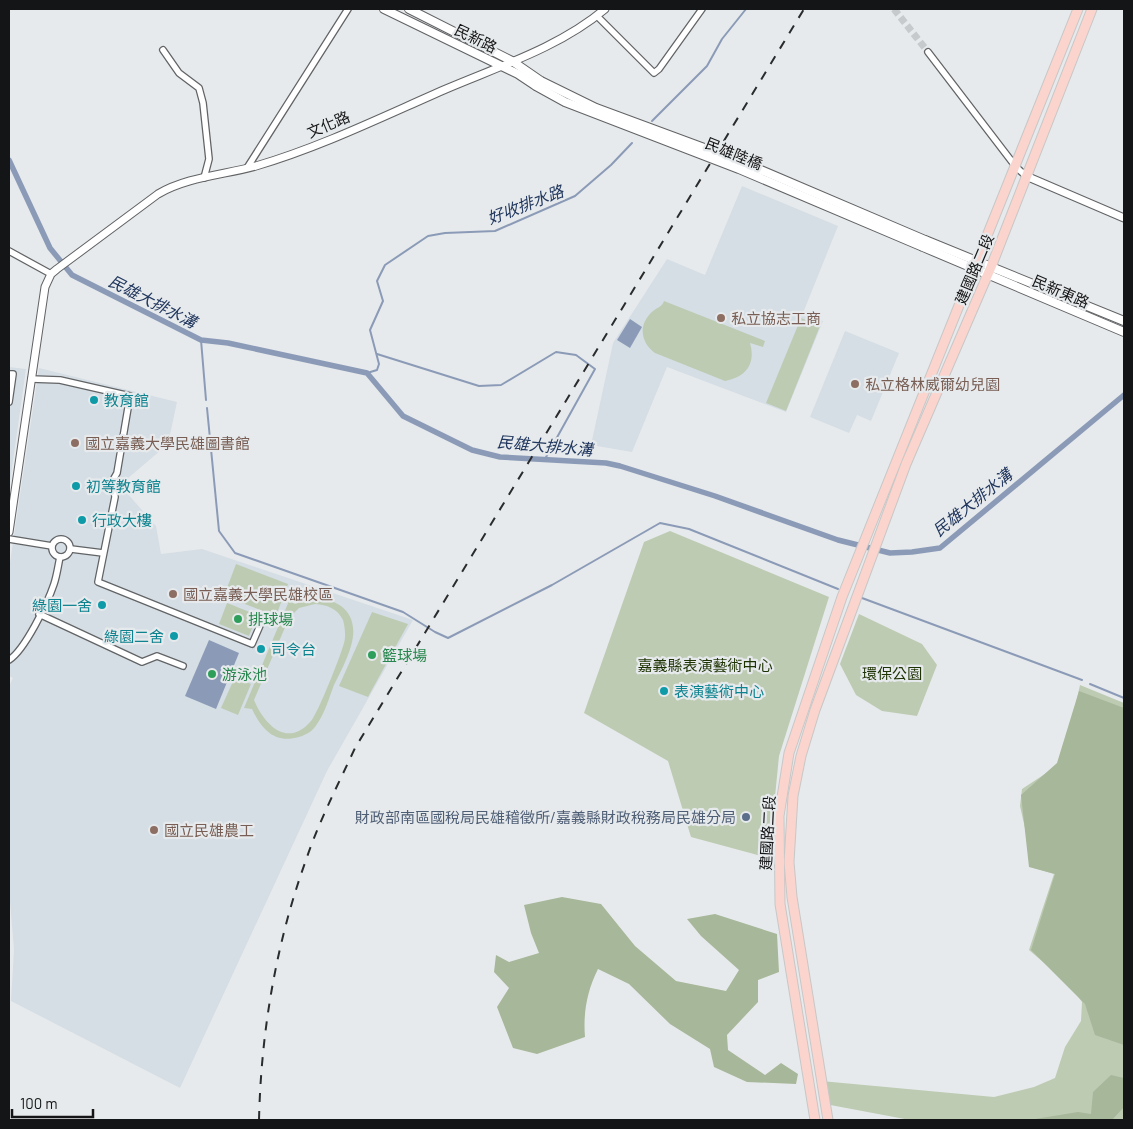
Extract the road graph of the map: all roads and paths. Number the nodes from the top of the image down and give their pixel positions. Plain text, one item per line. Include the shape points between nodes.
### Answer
1 (348, 9) edge
2 (384, 9) edge
3 (409, 9) edge
4 (606, 9) edge
5 (702, 9) edge
6 (1078, 9) edge
7 (1092, 9) edge
8 (597, 16) junction
9 (163, 50) dead end
10 (928, 52) tunnel mouth
11 (512, 61) junction
12 (501, 65) junction
13 (538, 84) junction
14 (1016, 167) junction
15 (247, 168) junction
16 (1026, 176) junction
17 (204, 178) junction
18 (1124, 218) edge
19 (9, 251) edge
20 (976, 264) junction
21 (989, 271) junction
22 (51, 274) junction
23 (1124, 321) edge
24 (1124, 332) edge
25 (9, 374) edge
26 (31, 379) junction
27 (9, 402) edge
28 (9, 532) edge
29 (9, 539) edge
30 (52, 546) junction
31 (71, 549) junction
32 (104, 553) junction
33 (60, 557) junction
34 (39, 614) junction
35 (262, 621) dead end
36 (9, 660) edge
37 (182, 666) dead end
38 (793, 916) junction
39 (782, 918) junction
40 (816, 1120) edge
41 (828, 1120) edge

1 - 15 street
2 - 12 main road, 民新路
3 - 11 main road, 民新路
4 - 8 street, 文化路
5 - 8 street via 660,69 654,72
6 - 14 main road, 建國路二段
7 - 16 main road, 建國路二段
8 - 11 street, 文化路 via 535,52
9 - 17 street via 179,73 199,88 204,103 209,159
10 - 14 street
11 - 12 street, 文化路
11 - 13 main road, 民新路
12 - 13 main road, 民新路
12 - 15 street, 文化路 via 314,146
13 - 20 main road, 民雄陸橋, bridge via 565,102
14 - 16 street
14 - 20 main road, 建國路二段
15 - 17 street, 文化路
16 - 18 street
16 - 21 main road, 建國路二段
17 - 22 street, 文化路 via 172,186 158,194
19 - 22 street
20 - 21 main road, 民雄陸橋
20 - 39 main road, 建國路二段 via 857,557 787,761 779,816
21 - 23 main road, 民新東路
21 - 24 main road, 民新東路
21 - 38 main road, 建國路二段 via 906,464 815,710 793,796 789,862
22 - 26 street via 45,287
25 - 27 street via 13,374
26 - 28 street
26 - 32 street via 60,380 130,396 117,473 113,480 115,497
29 - 30 street
30 - 31 street via 62,538 70,543
30 - 33 street via 54,554
31 - 32 street
31 - 33 street via 66,556
32 - 35 street via 98,582 252,644
33 - 34 street via 54,584
34 - 36 street via 17,655
34 - 37 street via 142,662 157,656
38 - 39 main road
38 - 41 main road, 建國路二段
39 - 40 main road, 建國路二段

